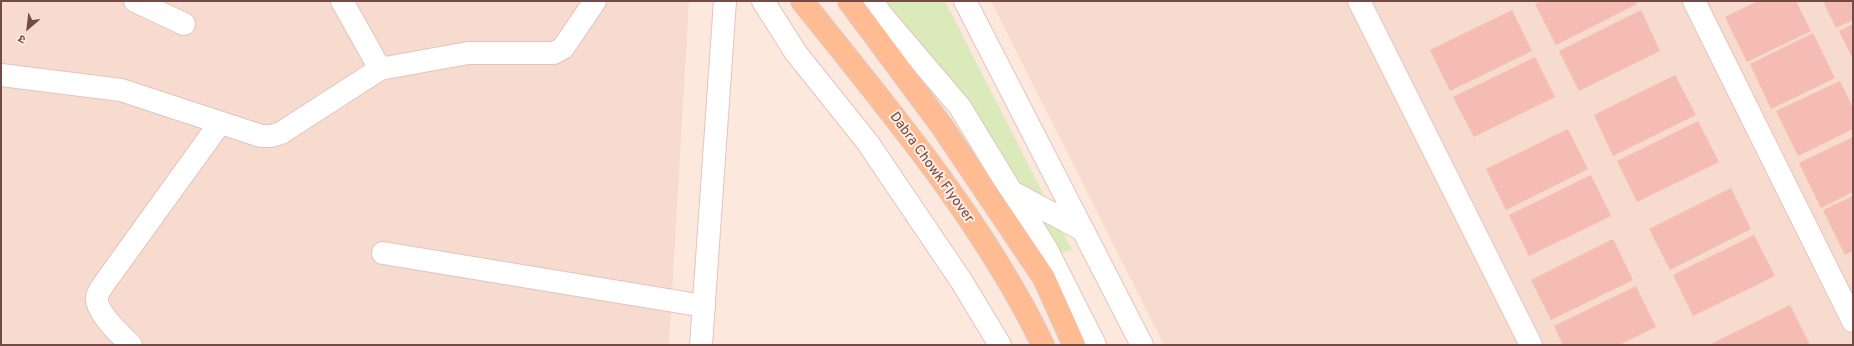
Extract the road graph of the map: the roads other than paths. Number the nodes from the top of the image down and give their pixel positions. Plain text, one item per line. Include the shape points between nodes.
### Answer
1 (135, 1) edge
2 (342, 1) edge
3 (595, 1) edge
4 (725, 1) edge
5 (763, 1) edge
6 (849, 1) edge
7 (872, 1) edge
8 (965, 1) edge
9 (1359, 1) edge
10 (1694, 1) edge
11 (808, 9) edge
12 (184, 24) dead end
13 (380, 69) junction
14 (1, 76) edge
15 (220, 123) junction
16 (1011, 191) junction
17 (1083, 230) junction
18 (383, 254) dead end
19 (704, 306) junction
20 (1853, 321) edge
21 (132, 345) edge
22 (701, 345) edge
23 (1000, 345) edge
24 (1043, 345) edge
25 (1074, 345) edge
26 (1095, 345) edge
27 (1142, 345) edge
28 (1531, 345) edge

1 - 12 street
2 - 13 street
3 - 13 street via 563,48 554,53 468,53
4 - 19 street
5 - 23 street via 796,53 868,143 962,282
6 - 25 main road via 941,125 1044,278
7 - 16 street via 960,107
8 - 17 street
9 - 28 street
10 - 20 street
11 - 24 main road, Dabra Chowk Flyover via 914,142 988,246
13 - 15 street via 276,134 261,136
14 - 15 street via 121,90
15 - 21 street via 106,281 97,298 98,306 110,323
16 - 17 street
16 - 26 street via 1047,250
17 - 27 street
18 - 19 street
19 - 22 street

